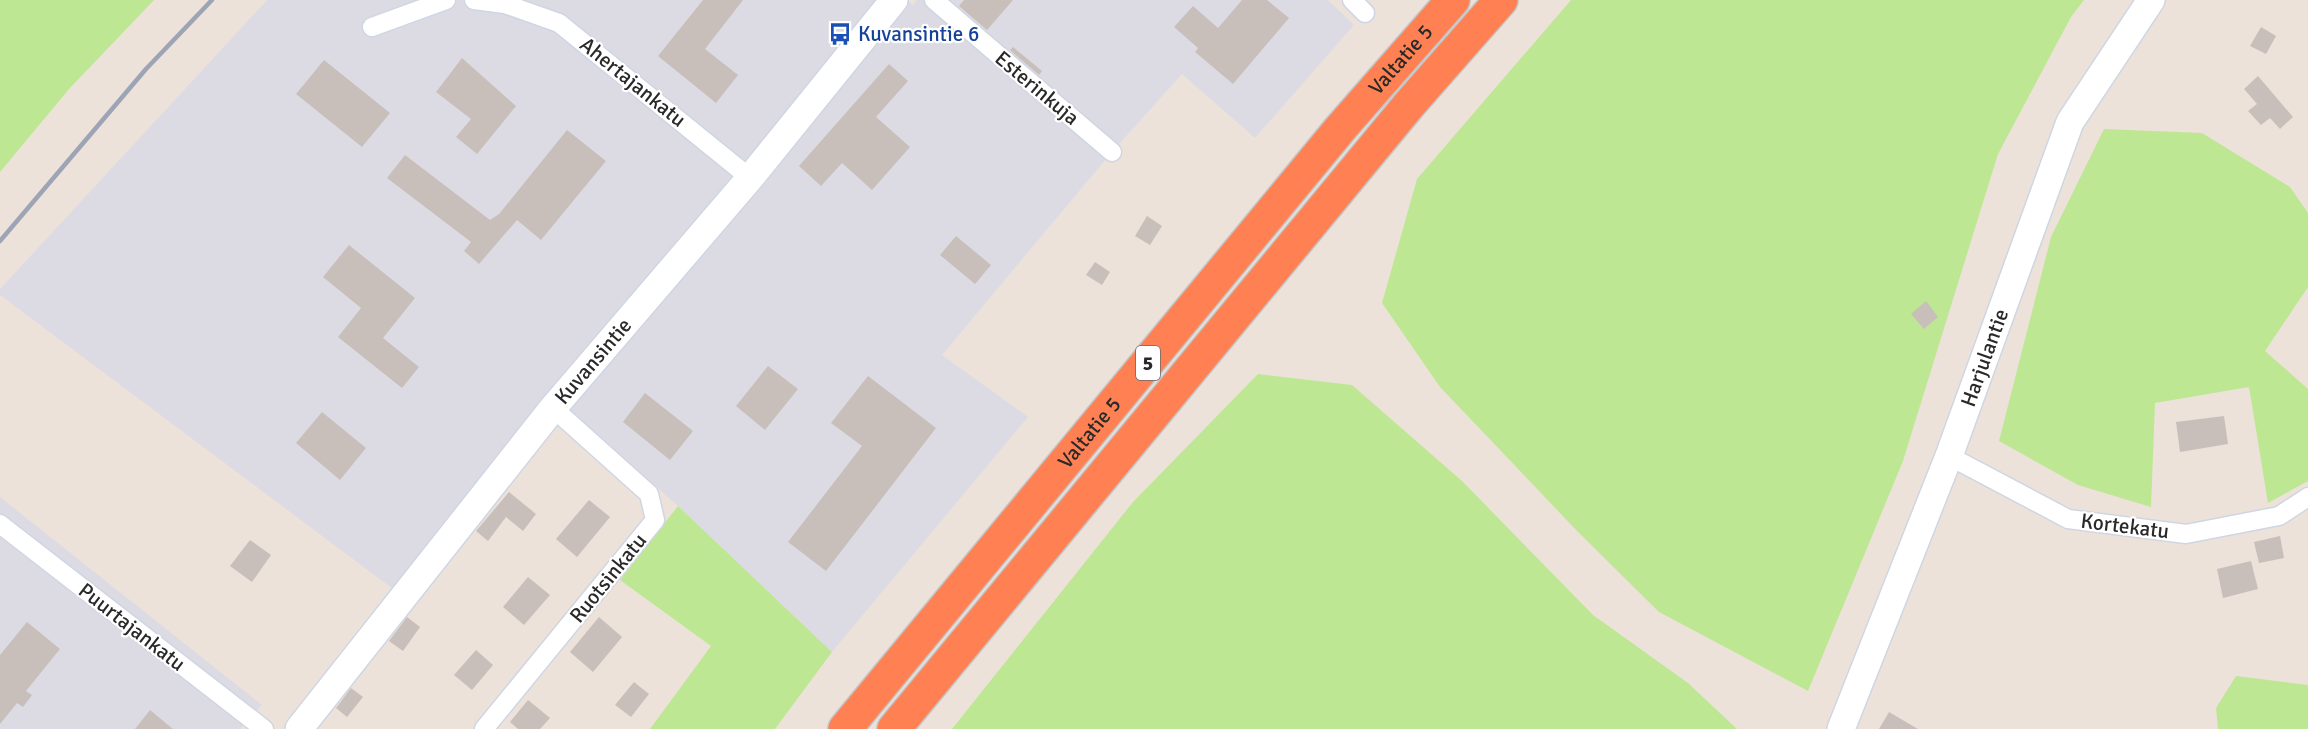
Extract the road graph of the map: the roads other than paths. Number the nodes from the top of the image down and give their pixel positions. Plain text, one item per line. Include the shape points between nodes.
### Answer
1 (446, 0) edge
2 (474, 0) edge
3 (894, 0) edge
4 (934, 0) edge
5 (1352, 0) edge
6 (1452, 0) edge
7 (1501, 0) edge
8 (2151, 0) edge
9 (1365, 13) dead end
10 (372, 27) dead end
11 (1112, 152) dead end
12 (750, 178) junction
13 (553, 408) junction
14 (1949, 456) junction
15 (2308, 497) edge
16 (0, 524) edge
17 (264, 729) edge
18 (299, 729) edge
19 (484, 729) edge
20 (845, 729) edge
21 (894, 729) edge
22 (1841, 729) edge

1 - 10 street
2 - 12 street, Ahertajankatu via 504,4 559,23
3 - 12 street, Kuvansintie
4 - 11 street, Esterinkuja
5 - 9 street
6 - 20 highway, Valtatie 5 / 5 via 1340,129
7 - 21 highway, Valtatie 5 / 5 via 1408,106
8 - 14 street, Harjulantie via 2070,122
12 - 13 street, Kuvansintie
13 - 18 street, Kuvansintie
13 - 19 street, Ruotsinkatu via 649,494 655,520
14 - 15 street, Kortekatu via 2068,519 2186,534 2279,516
14 - 22 street, Harjulantie
16 - 17 street, Puurtajankatu

